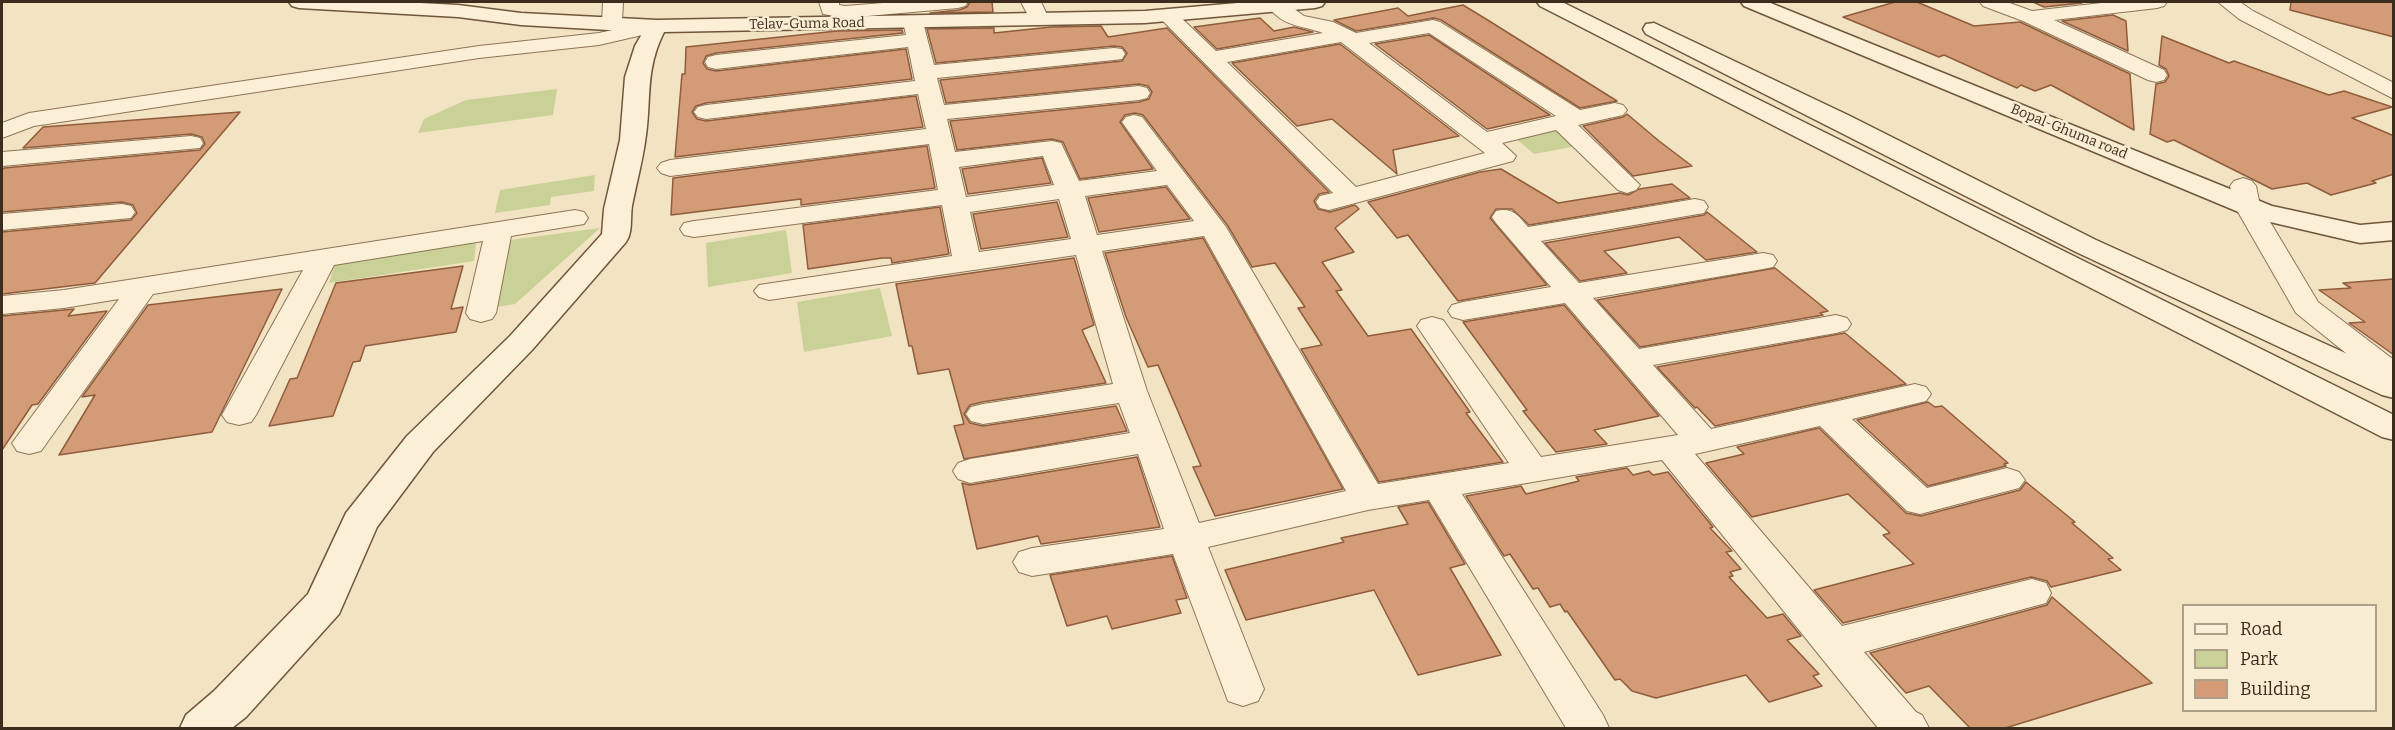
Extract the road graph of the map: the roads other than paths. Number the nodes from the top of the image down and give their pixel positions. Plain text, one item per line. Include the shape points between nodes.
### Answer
1 (299, 2) edge
2 (830, 2) edge
3 (958, 2) edge
4 (1309, 2) edge
5 (1547, 2) edge
6 (1595, 2) edge
7 (1752, 2) edge
8 (1790, 2) edge
9 (1990, 2) edge
10 (2157, 2) edge
11 (2228, 2) edge
12 (368, 3) edge
13 (1277, 5) junction
14 (1035, 10) edge
15 (1411, 11) dead end
16 (612, 12) edge
17 (1167, 15) junction
18 (2030, 17) junction
19 (657, 26) junction
20 (1433, 26) junction
21 (916, 31) junction
22 (1341, 34) junction
23 (1114, 54) dead end
24 (1211, 58) junction
25 (716, 62) dead end
26 (2156, 75) dead end
27 (926, 79) junction
28 (2394, 92) edge
29 (1139, 93) dead end
30 (1616, 110) dead end
31 (706, 112) dead end
32 (29, 120) junction
33 (1568, 120) junction
34 (1134, 122) dead end
35 (2, 131) edge
36 (939, 136) junction
37 (1483, 140) junction
38 (2, 142) edge
39 (190, 143) dead end
40 (2, 159) edge
41 (670, 168) dead end
42 (1174, 176) junction
43 (1627, 185) dead end
44 (1070, 191) junction
45 (2245, 195) junction
46 (954, 201) junction
47 (1695, 207) dead end
48 (122, 213) dead end
49 (2394, 214) edge
50 (575, 218) dead end
51 (2, 222) edge
52 (1212, 227) junction
53 (694, 229) dead end
54 (500, 230) junction
55 (2394, 231) edge
56 (1086, 246) junction
57 (323, 259) junction
58 (1763, 261) dead end
59 (968, 263) junction
60 (143, 287) junction
61 (769, 291) dead end
62 (1572, 294) junction
63 (2, 305) edge
64 (1463, 311) dead end
65 (481, 312) dead end
66 (1836, 324) dead end
67 (1432, 326) dead end
68 (1631, 360) junction
69 (2394, 376) edge
70 (2394, 388) edge
71 (1131, 391) junction
72 (1915, 394) dead end
73 (983, 414) dead end
74 (1827, 414) junction
75 (239, 415) dead end
76 (2394, 429) edge
77 (1150, 441) junction
78 (29, 443) dead end
79 (1686, 444) junction
80 (970, 471) dead end
81 (1533, 471) junction
82 (2007, 480) dead end
83 (1439, 486) junction
84 (1368, 498) junction
85 (1185, 539) junction
86 (1032, 562) dead end
87 (2032, 593) dead end
88 (1833, 644) junction
89 (1243, 689) dead end
90 (202, 729) edge
91 (1588, 729) edge
92 (1907, 729) edge

1 - 12 street, Telav-Guma Road
2 - 3 street via 830,10 845,12
4 - 13 street, Telav-Guma Road
4 - 22 street
5 - 76 street
6 - 70 street via 2086,246
7 - 45 street, Bopal-Ghuma road
8 - 45 street
9 - 18 street
10 - 18 street
11 - 28 street
12 - 16 street, Telav-Guma Road via 521,19
13 - 17 street, Telav-Guma Road
13 - 22 street via 1298,21
14 - 17 street, Telav-Guma Road
14 - 21 street, Telav-Guma Road
15 - 20 street
16 - 19 street, Telav-Guma Road
17 - 24 street
18 - 26 street
19 - 21 street, Telav-Guma Road
19 - 32 street via 598,39 479,52
19 - 90 street via 637,77 633,140 616,236 522,343 420,444 360,522 324,603 231,704
20 - 22 street
20 - 33 street
21 - 25 street
21 - 27 street
22 - 24 street
22 - 37 street
23 - 27 street
24 - 37 street via 1340,199 1504,156
27 - 31 street
27 - 36 street
29 - 36 street
30 - 33 street
32 - 35 street
32 - 38 street
33 - 37 street
33 - 43 street
34 - 42 street
36 - 41 street
36 - 44 street via 1052,148
36 - 46 street
39 - 40 street
42 - 44 street
42 - 52 street
44 - 46 street
44 - 56 street
45 - 49 street via 2345,215
45 - 55 street, Bopal-Ghuma road via 2263,212 2360,234
45 - 69 street via 2306,307
46 - 53 street
46 - 59 street
47 - 62 street via 1513,226
48 - 51 street
50 - 54 street
52 - 56 street
52 - 84 street
54 - 57 street
54 - 65 street
56 - 59 street
56 - 71 street
57 - 60 street
57 - 75 street
58 - 62 street
59 - 61 street
60 - 63 street
60 - 78 street
62 - 64 street
62 - 68 street
66 - 68 street
67 - 81 street
68 - 79 street
71 - 73 street
71 - 77 street
72 - 74 street
74 - 79 street
74 - 82 street via 1920,501
77 - 80 street
77 - 85 street
79 - 81 street
79 - 88 street
81 - 83 street
83 - 84 street
83 - 91 street
84 - 85 street
85 - 86 street
85 - 89 street
87 - 88 street
88 - 92 street

